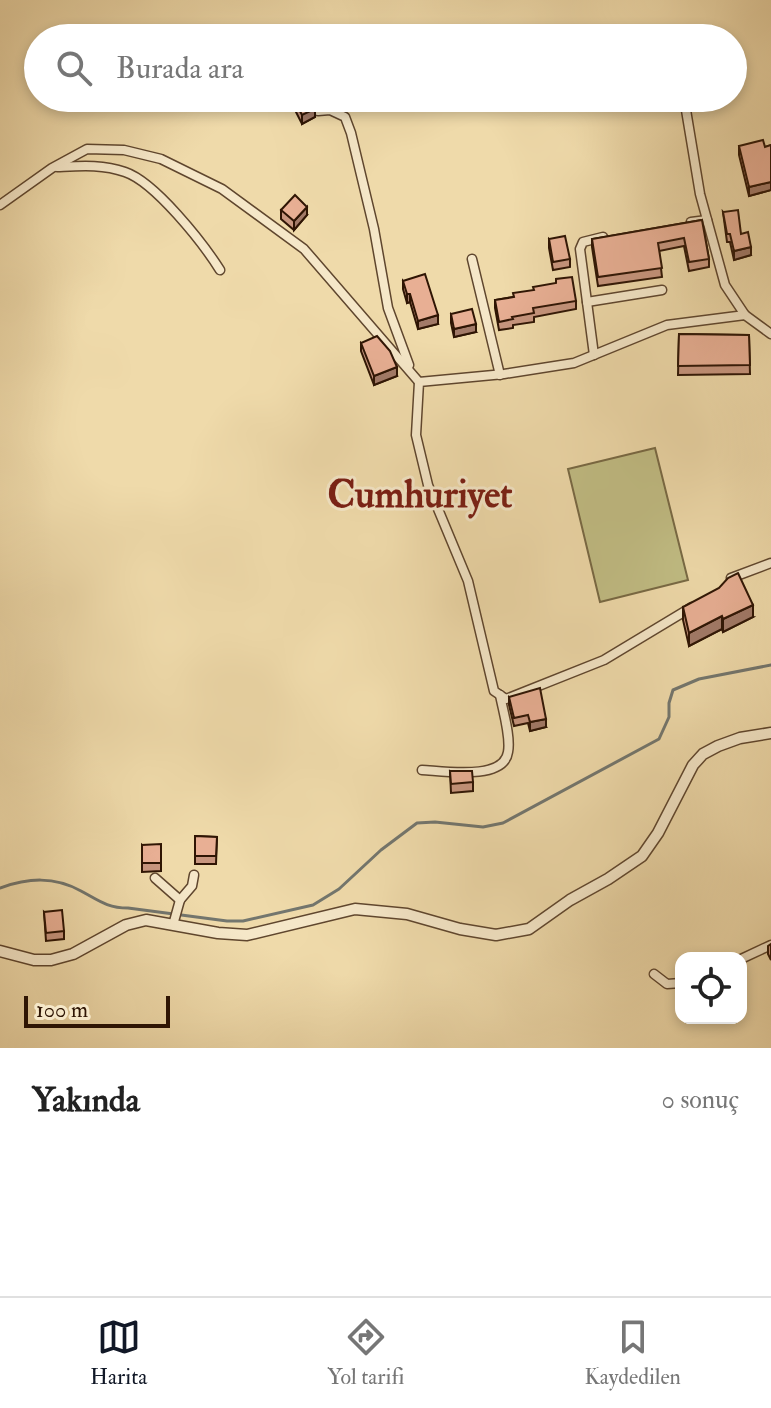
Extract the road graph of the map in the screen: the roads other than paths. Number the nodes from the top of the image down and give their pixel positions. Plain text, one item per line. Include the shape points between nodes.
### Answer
1 (334, 112) edge
2 (686, 112) edge
3 (52, 168) junction
4 (0, 205) edge
5 (707, 220) junction
6 (678, 225) edge
7 (620, 234) edge
8 (472, 259) dead end
9 (220, 270) dead end
10 (662, 290) dead end
11 (587, 302) junction
12 (745, 315) junction
13 (771, 334) edge
14 (594, 355) junction
15 (412, 374) junction
16 (500, 375) junction
17 (419, 382) junction
18 (771, 563) edge
19 (722, 586) edge
20 (704, 600) edge
21 (500, 695) junction
22 (771, 733) edge
23 (422, 770) dead end
24 (194, 875) dead end
25 (155, 878) dead end
26 (180, 900) junction
27 (173, 925) junction
28 (771, 945) edge
29 (0, 951) edge
30 (747, 956) edge
31 (654, 974) dead end
32 (675, 983) edge

1 - 15 street via 345,117 351,133 388,308
2 - 5 street
3 - 4 street
3 - 9 street via 98,165 128,172 162,198
3 - 15 street via 87,149 124,150 161,159 222,189 304,249
5 - 6 street
5 - 12 street via 725,285
7 - 11 street via 583,242
8 - 16 street
10 - 11 street
11 - 14 street
12 - 13 street
12 - 14 street via 667,325
14 - 16 street
15 - 17 street
16 - 17 street
17 - 21 street via 416,435 428,485 468,581 494,691
18 - 19 street
20 - 21 street via 604,660 506,699
21 - 23 street via 509,746 505,762 479,772
22 - 27 street via 740,738 703,754 642,856 529,929 496,935 407,914 355,909 247,935
24 - 26 street
25 - 26 street
26 - 27 street
27 - 29 street via 146,920 126,925 51,960
28 - 30 street
31 - 32 street

